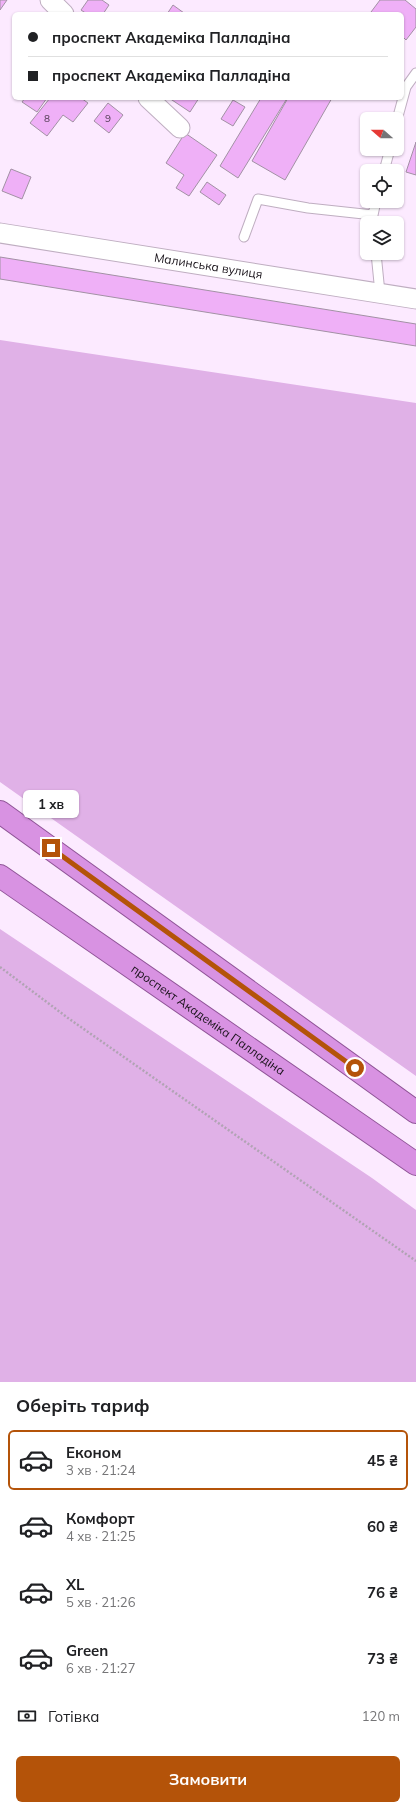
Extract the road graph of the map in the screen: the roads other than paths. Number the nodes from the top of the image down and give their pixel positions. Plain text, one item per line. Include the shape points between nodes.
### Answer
1 (50, 0) edge
2 (62, 12) edge
3 (416, 73) edge
4 (404, 94) edge
5 (150, 100) edge
6 (402, 100) edge
7 (399, 112) edge
8 (180, 128) dead end
9 (360, 217) edge
10 (0, 233) edge
11 (244, 237) dead end
12 (377, 260) edge
13 (380, 293) junction
14 (416, 299) edge
15 (0, 812) edge
16 (0, 876) edge
17 (416, 1112) edge
18 (416, 1164) edge

1 - 2 street
3 - 4 lane
5 - 8 street
6 - 7 lane
9 - 11 lane via 258,199
10 - 13 street, Малинська вулиця
12 - 13 lane
13 - 14 street, Малинська вулиця
15 - 17 highway
16 - 18 highway, проспект Академіка Палладіна

